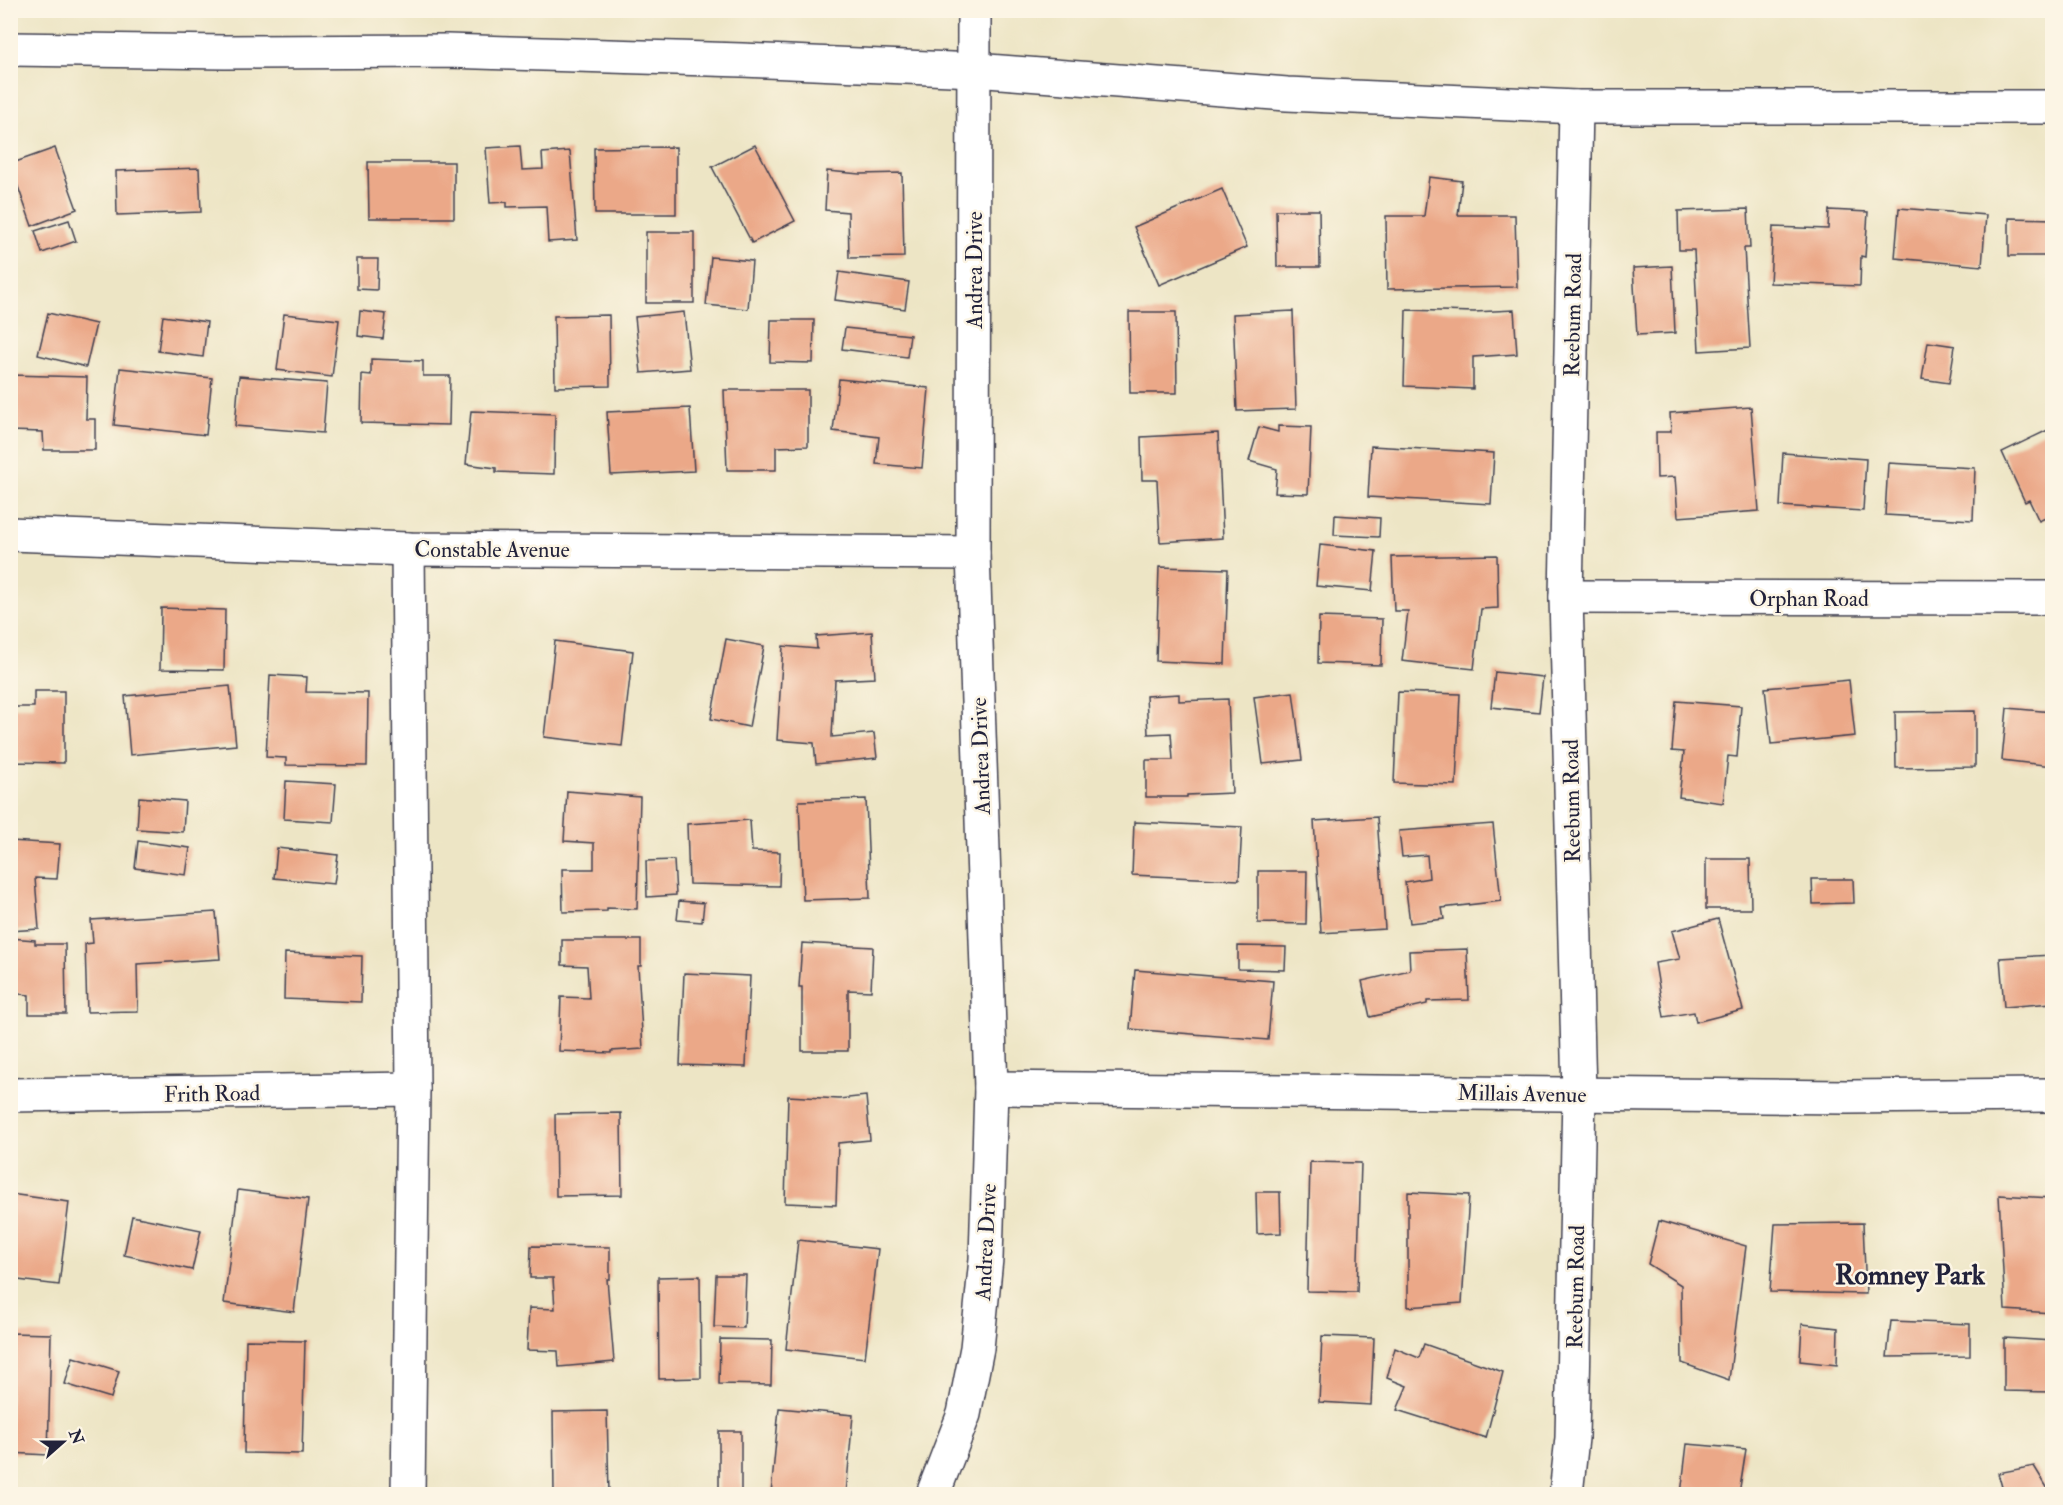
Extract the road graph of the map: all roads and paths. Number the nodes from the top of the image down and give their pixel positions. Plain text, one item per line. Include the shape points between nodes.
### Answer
1 (974, 10) edge
2 (10, 49) edge
3 (975, 70) junction
4 (1576, 106) junction
5 (2052, 107) edge
6 (10, 534) edge
7 (408, 549) junction
8 (973, 553) junction
9 (1566, 597) junction
10 (2052, 598) edge
11 (991, 1088) junction
12 (413, 1089) junction
13 (1579, 1093) junction
14 (10, 1095) edge
15 (2052, 1095) edge
16 (408, 1494) edge
17 (933, 1494) edge
18 (1566, 1494) edge

1 - 3 street, Andrea Drive
2 - 3 street via 447,51
3 - 4 street via 1287,94
3 - 8 street, Andrea Drive
4 - 5 street
4 - 9 street, Reebum Road
6 - 7 street, Constable Avenue
7 - 8 street, Constable Avenue
7 - 12 street
8 - 11 street, Andrea Drive
9 - 10 street, Orphan Road
9 - 13 street, Reebum Road
11 - 13 street, Millais Avenue
11 - 17 street, Andrea Drive via 987,1258 976,1348 964,1414
12 - 14 street, Frith Road
12 - 16 street
13 - 15 street, Millais Avenue
13 - 18 street, Reebum Road via 1572,1438

